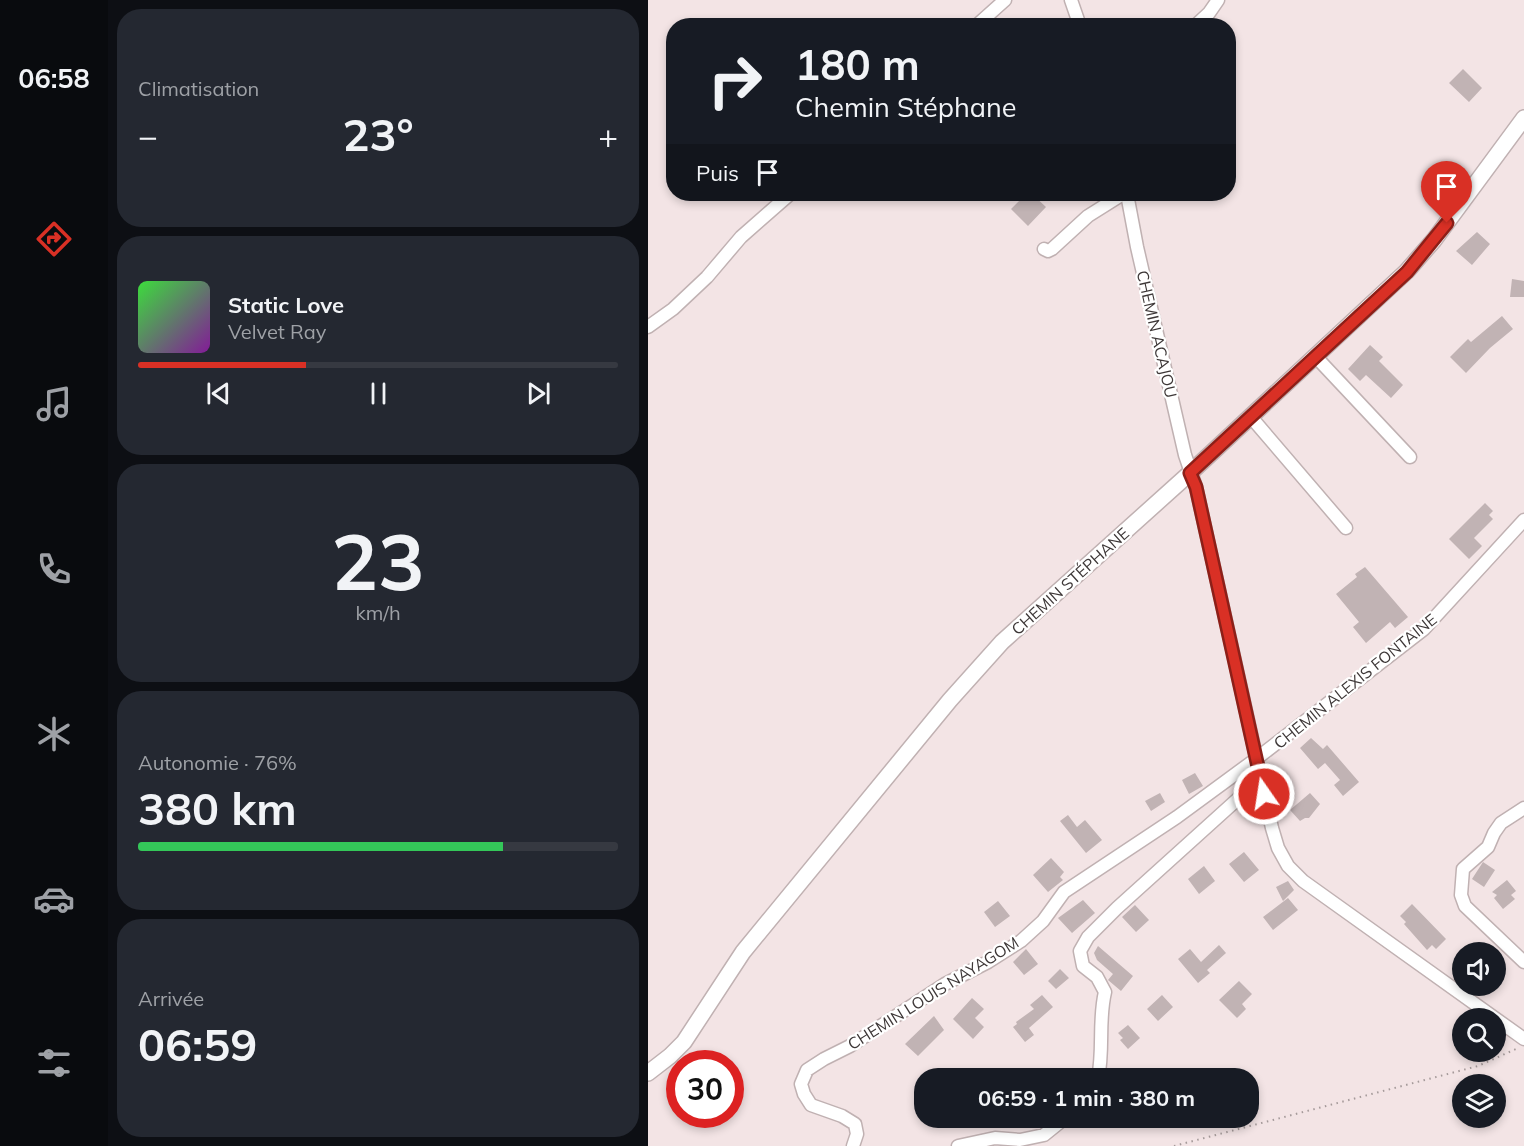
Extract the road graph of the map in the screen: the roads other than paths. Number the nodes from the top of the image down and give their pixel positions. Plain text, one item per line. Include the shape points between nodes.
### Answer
1 (1005, 0) edge
2 (1071, 0) edge
3 (1218, 0) edge
4 (985, 18) edge
5 (1077, 18) edge
6 (1204, 18) edge
7 (1524, 118) edge
8 (782, 201) edge
9 (1113, 201) edge
10 (1127, 201) edge
11 (1044, 249) dead end
12 (648, 327) edge
13 (1316, 357) junction
14 (1251, 417) junction
15 (1410, 457) dead end
16 (1190, 473) junction
17 (1524, 520) edge
18 (1346, 528) dead end
19 (1256, 759) junction
20 (1260, 778) junction
21 (1524, 808) edge
22 (1524, 962) edge
23 (1524, 1039) edge
24 (1100, 1068) edge
25 (648, 1073) edge
26 (1053, 1128) edge
27 (853, 1146) edge
28 (958, 1146) edge

1 - 4 street
2 - 5 street
3 - 6 street
7 - 13 main road, CHEMIN STÉPHANE via 1407,272
8 - 12 street via 741,237 673,309
9 - 11 street via 1088,216 1052,249
10 - 16 street, CHEMIN ACAJOU
13 - 14 main road, CHEMIN STÉPHANE
13 - 15 street
14 - 16 main road, CHEMIN STÉPHANE
14 - 18 street
16 - 19 street, CHEMIN ACAJOU
16 - 25 main road, CHEMIN STÉPHANE via 995,650 743,952 684,1041
17 - 19 street, CHEMIN ALEXIS FONTAINE via 1424,629
19 - 20 street, CHEMIN ACAJOU
19 - 27 street, CHEMIN LOUIS NAYAGOM via 1064,892 1043,921 1021,941 807,1070 801,1084 804,1094 811,1105 855,1124
20 - 23 street, CHEMIN ACAJOU via 1278,848 1303,881
20 - 24 street via 1116,908 1080,951 1083,966 1097,977 1105,992
21 - 22 street via 1502,823 1488,847 1463,869 1461,881 1465,906
26 - 28 street via 1044,1135 1020,1140 995,1138

